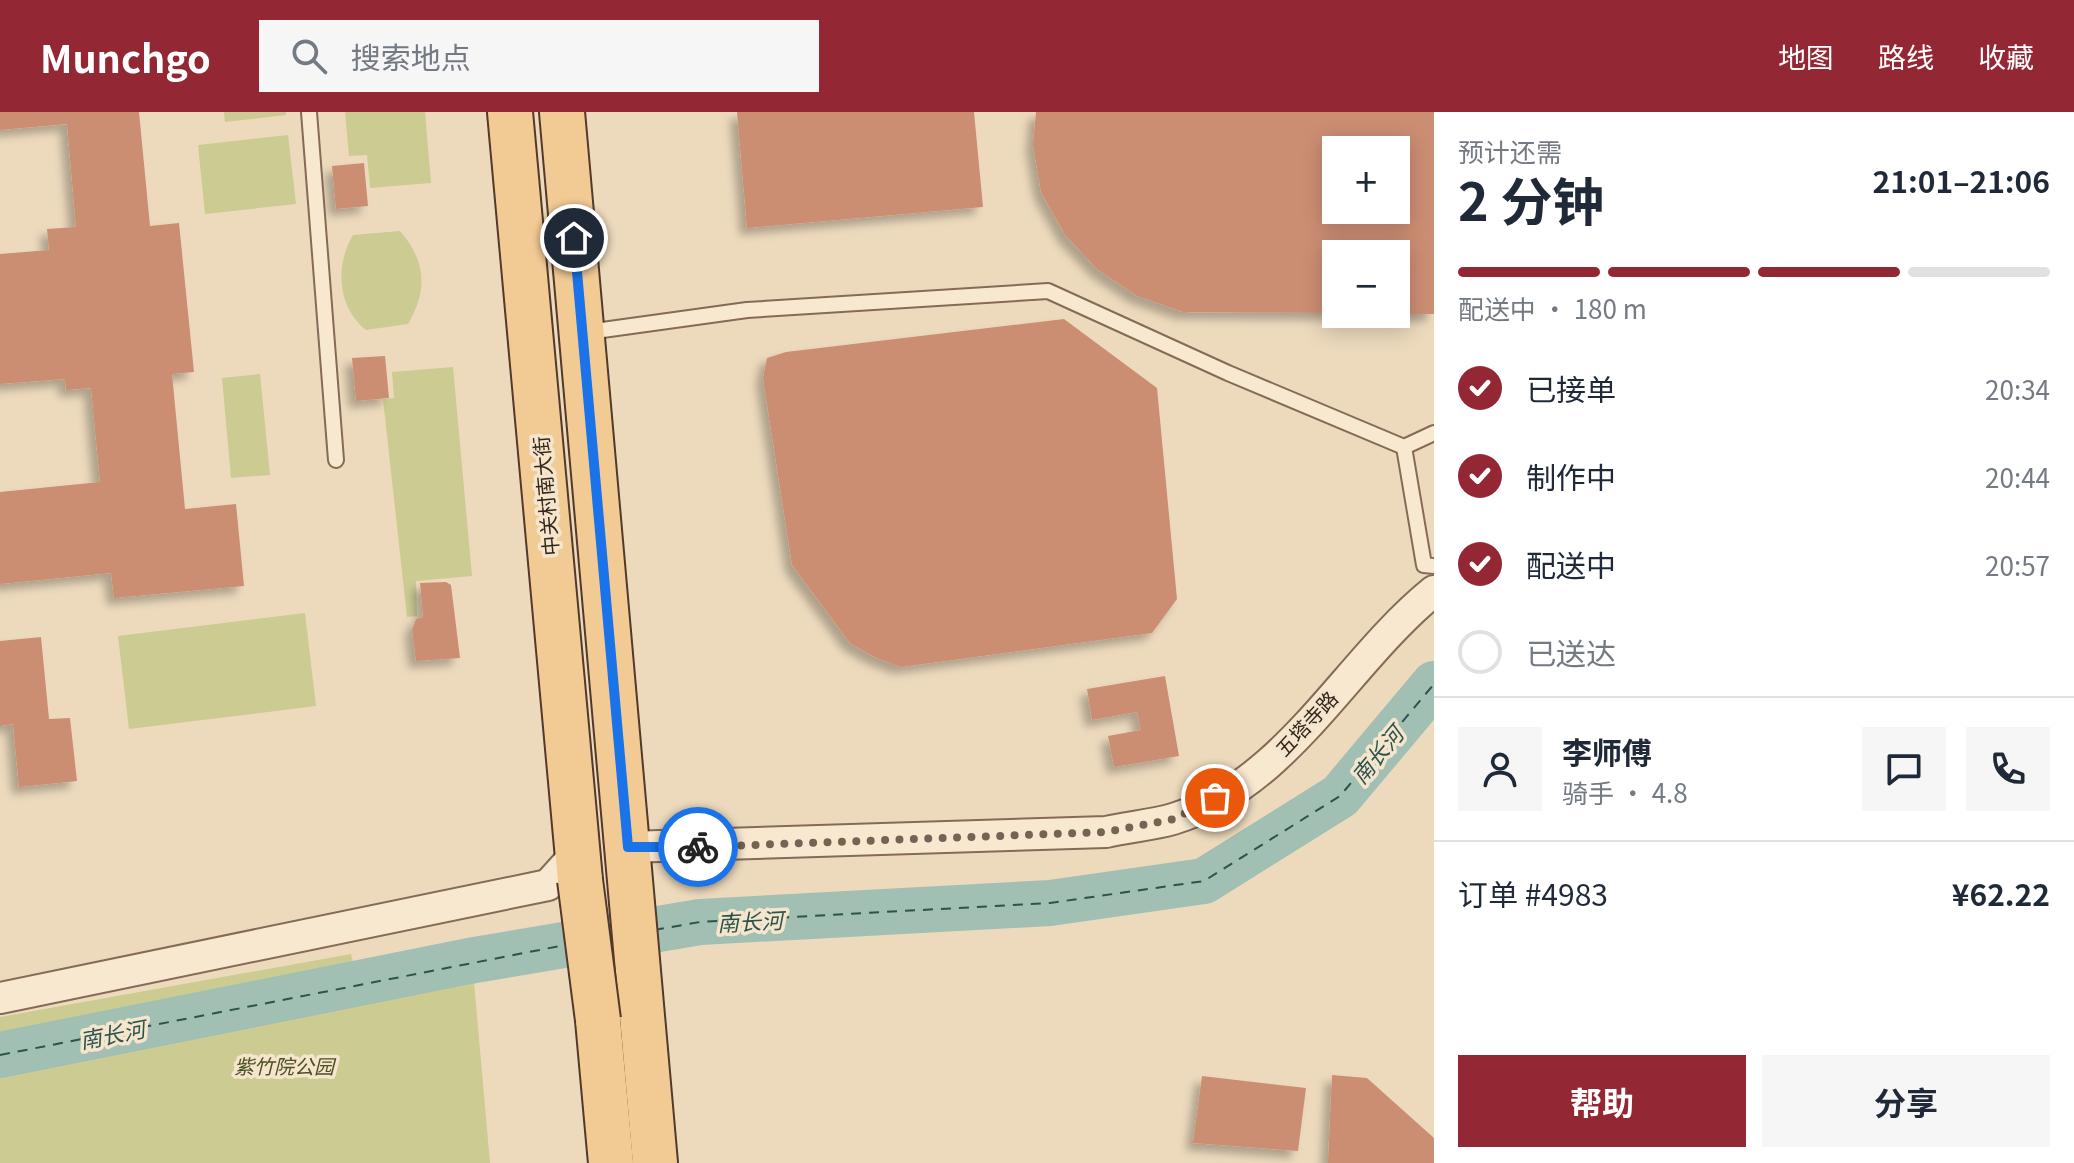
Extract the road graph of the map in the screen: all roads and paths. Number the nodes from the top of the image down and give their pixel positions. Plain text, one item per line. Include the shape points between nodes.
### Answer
1 (309, 112) edge
2 (510, 112) edge
3 (562, 112) edge
4 (584, 333) junction
5 (1434, 433) edge
6 (1404, 447) junction
7 (336, 460) dead end
8 (1434, 566) edge
9 (1434, 591) edge
10 (629, 864) junction
11 (578, 866) junction
12 (0, 998) edge
13 (611, 1163) edge
14 (655, 1163) edge

1 - 7 lane
2 - 11 main road, 中关村南大街
3 - 4 main road
4 - 6 lane via 747,310 1048,291
4 - 10 main road
5 - 6 lane
6 - 8 lane via 1424,565
9 - 10 street, 五塔寺路 via 1378,642 1284,751 1236,788 1174,819 1106,832
10 - 14 main road
11 - 12 street via 548,885
11 - 13 main road, 中关村南大街, bridge

